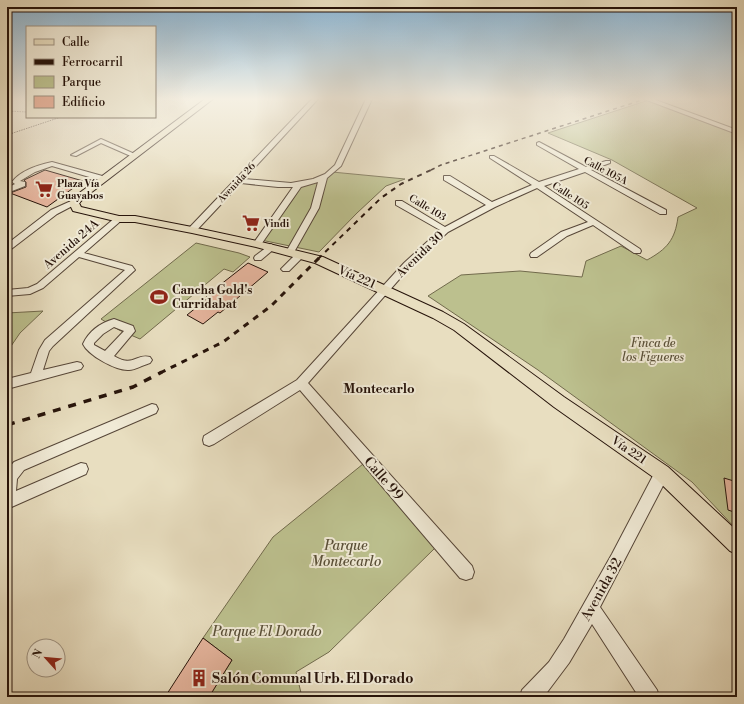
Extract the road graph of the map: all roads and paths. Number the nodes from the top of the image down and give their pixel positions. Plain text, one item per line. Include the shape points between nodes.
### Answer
1 (167, 132) edge
2 (283, 132) edge
3 (354, 132) edge
4 (539, 144) dead end
5 (74, 155) dead end
6 (135, 156) junction
7 (492, 157) dead end
8 (608, 162) dead end
9 (583, 169) junction
10 (326, 177) junction
11 (447, 178) dead end
12 (103, 179) junction
13 (238, 180) junction
14 (538, 185) junction
15 (298, 186) junction
16 (7, 191) edge
17 (74, 203) junction
18 (399, 203) dead end
19 (492, 205) junction
20 (663, 212) dead end
21 (119, 219) junction
22 (594, 222) junction
23 (192, 230) junction
24 (445, 230) junction
25 (7, 236) edge
26 (19, 238) junction
27 (257, 244) junction
28 (271, 247) junction
29 (7, 248) edge
30 (637, 251) dead end
31 (295, 253) junction
32 (78, 254) junction
33 (534, 255) dead end
34 (258, 258) dead end
35 (286, 269) dead end
36 (385, 289) junction
37 (7, 294) edge
38 (106, 357) dead end
39 (146, 360) dead end
40 (77, 366) dead end
41 (35, 377) junction
42 (301, 383) junction
43 (7, 384) edge
44 (152, 409) dead end
45 (209, 440) dead end
46 (81, 469) dead end
47 (662, 473) junction
48 (7, 502) edge
49 (737, 544) edge
50 (466, 572) dead end
51 (591, 608) junction
52 (529, 697) edge
53 (650, 697) edge

1 - 6 main road
2 - 13 street, Avenida 26
3 - 10 street via 338,166
4 - 9 street, Calle 105A
5 - 6 street via 101,140
6 - 12 main road
7 - 14 street, Calle 105
8 - 9 street, Avenida 30
9 - 14 street, Avenida 30
9 - 20 street, Calle 105A
10 - 15 street
10 - 31 street
11 - 19 street
12 - 16 street via 52,164 34,169 16,182 22,184
12 - 17 main road
13 - 15 street
13 - 23 street, Avenida 26
14 - 19 street, Avenida 30
14 - 22 street, Calle 105
15 - 27 street
17 - 21 main road, Vía 221 via 77,209
17 - 26 street via 54,212
18 - 24 street, Calle 103
19 - 24 street, Avenida 30
21 - 23 main road, Vía 221 via 134,219
21 - 32 street, Avenida 24A
22 - 30 street, Calle 105
22 - 33 street via 564,234
23 - 27 main road, Vía 221
24 - 36 street, Avenida 30
25 - 26 street
26 - 29 street
27 - 28 main road, Vía 221
28 - 31 main road, Vía 221
28 - 34 street
31 - 35 street
31 - 36 main road, Vía 221 via 319,260
32 - 37 street, Avenida 24A via 40,286 30,291
32 - 41 street via 130,270 49,343
36 - 42 street, Avenida 30
36 - 47 main road, Vía 221 via 459,327 559,402
38 - 39 street via 120,365 129,366
40 - 41 street
41 - 43 street
42 - 45 street, Avenida 30
42 - 50 street, Calle 99
44 - 48 street via 19,466 11,476
46 - 48 street
47 - 49 main road, Vía 221
47 - 51 street, Avenida 32
51 - 52 street, Avenida 32 via 556,667
51 - 53 street

